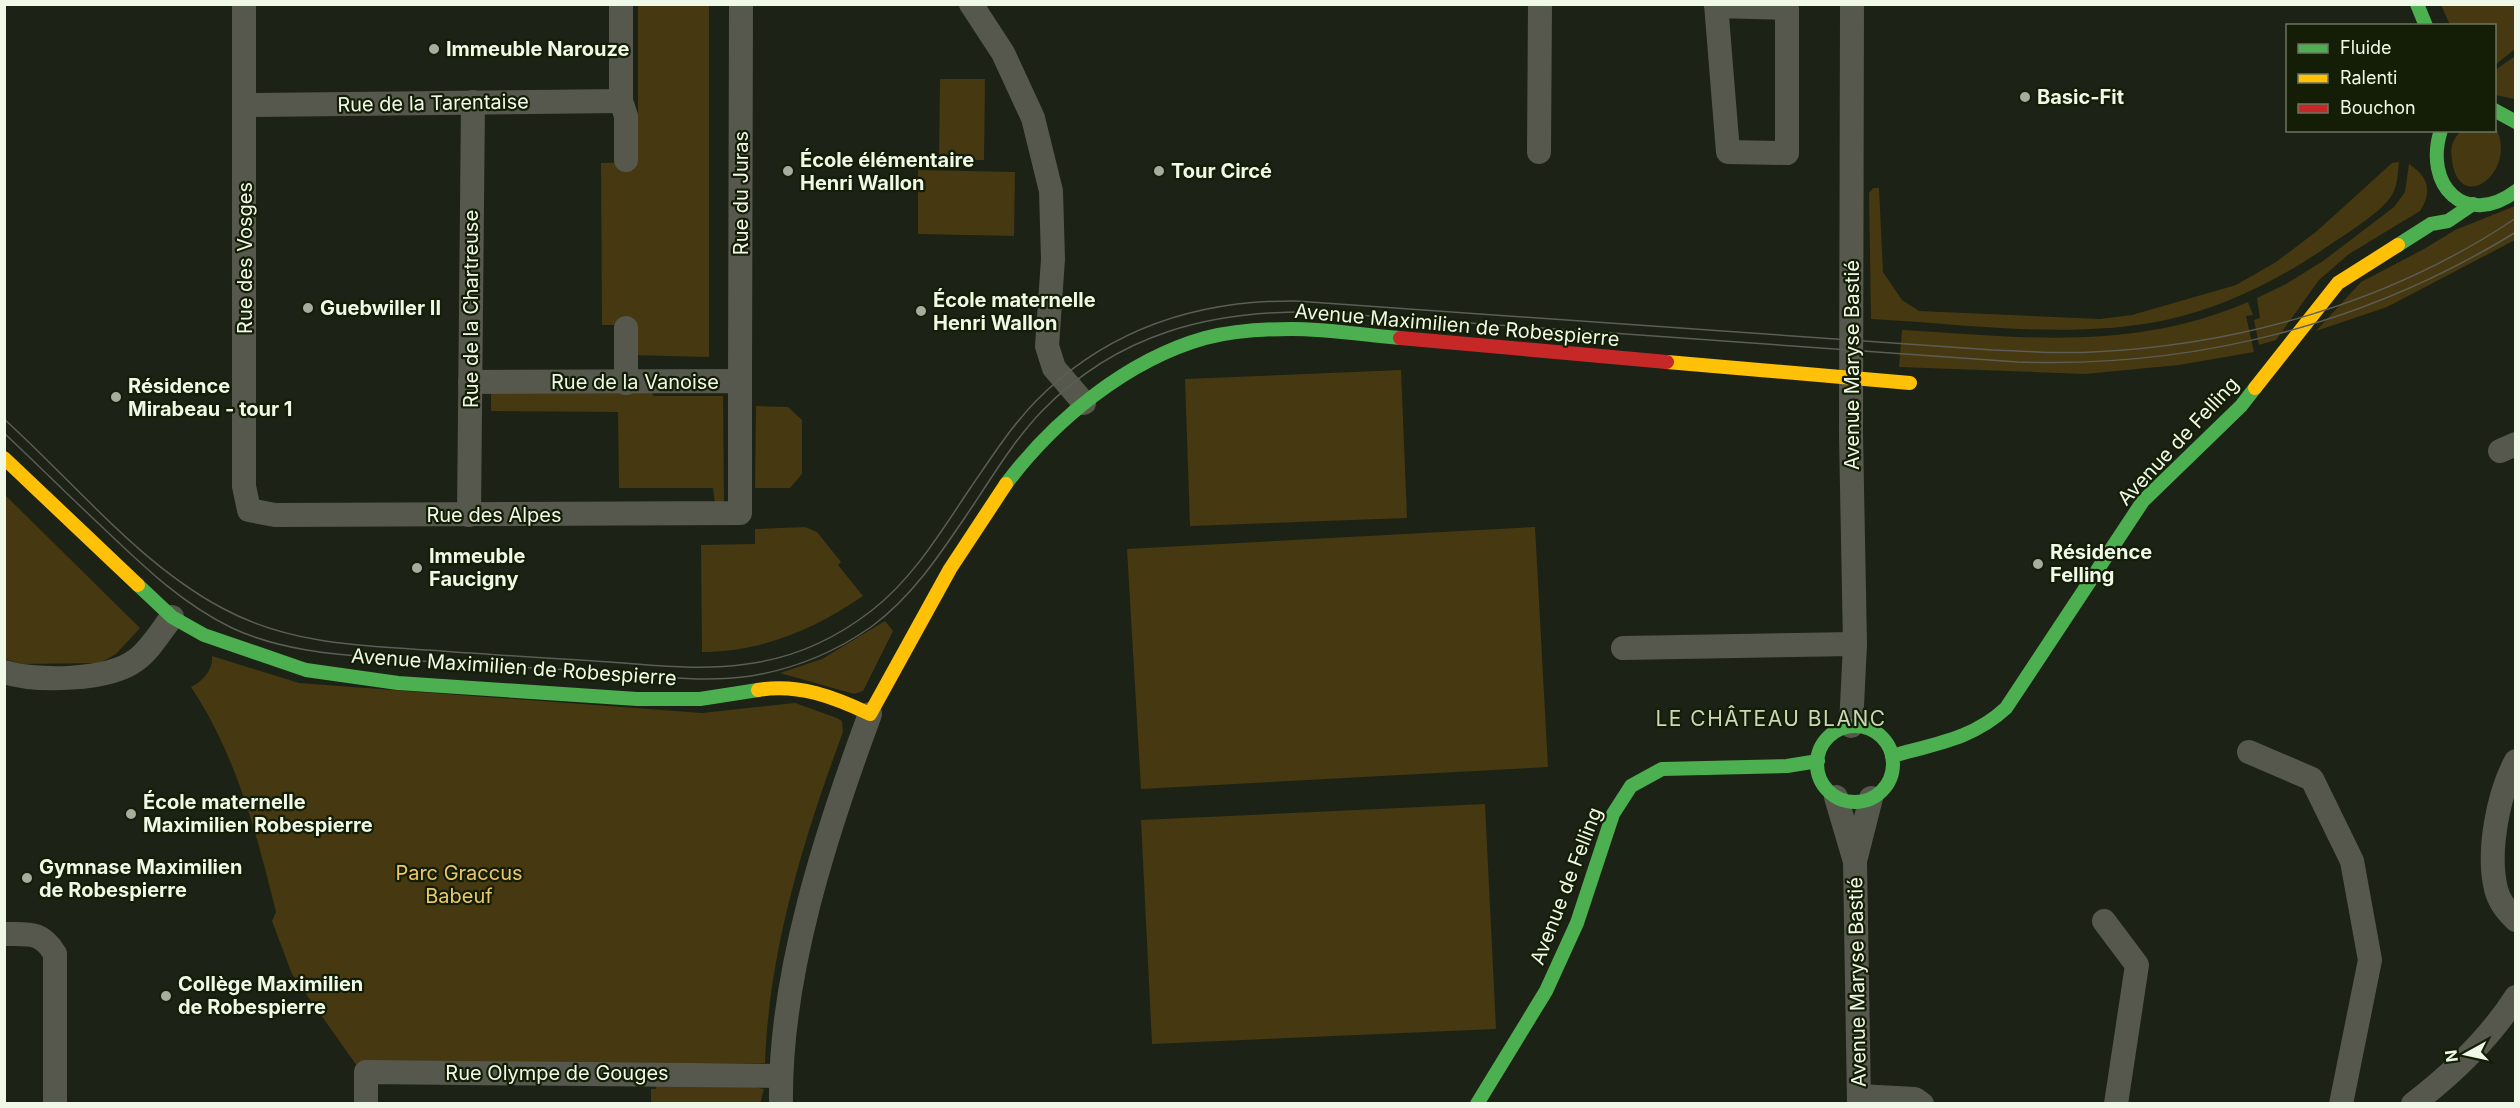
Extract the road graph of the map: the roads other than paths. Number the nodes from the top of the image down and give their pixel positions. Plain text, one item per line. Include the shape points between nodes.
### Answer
1 (244, 4) edge
2 (621, 4) edge
3 (741, 4) edge
4 (971, 4) edge
5 (1540, 4) edge
6 (1852, 4) edge
7 (2416, 4) edge
8 (1716, 5) edge
9 (2426, 24) edge
10 (621, 101) junction
11 (472, 102) junction
12 (245, 105) junction
13 (2440, 132) edge
14 (1539, 152) dead end
15 (626, 160) dead end
16 (2516, 191) edge
17 (2474, 204) junction
18 (626, 328) dead end
19 (1852, 378) junction
20 (740, 381) junction
21 (470, 382) junction
22 (626, 382) junction
23 (1910, 383) dead end
24 (1084, 403) junction
25 (4, 458) edge
26 (249, 510) joint
27 (740, 513) joint
28 (469, 515) junction
29 (172, 617) junction
30 (1855, 644) junction
31 (1623, 648) dead end
32 (4, 672) edge
33 (870, 714) junction
34 (1851, 726) junction
35 (2249, 752) dead end
36 (1892, 756) junction
37 (1818, 761) junction
38 (2516, 761) edge
39 (1836, 797) junction
40 (1871, 798) junction
41 (1855, 861) junction
42 (2516, 920) edge
43 (2104, 921) dead end
44 (4, 934) edge
45 (2516, 998) edge
46 (781, 1076) junction
47 (1859, 1100) edge
48 (55, 1104) edge
49 (366, 1104) edge
50 (781, 1104) edge
51 (1477, 1104) edge
52 (1922, 1104) edge
53 (2116, 1104) edge
54 (2341, 1104) edge
55 (2413, 1104) edge

1 - 12 street, Rue des Vosges
2 - 10 street
3 - 20 street, Rue du Juras
4 - 24 street via 1003,53 1034,118 1051,191 1053,260 1047,346 1054,369
5 - 14 street
6 - 19 street, Avenue Maryse Bastié
7 - 9 street
8 - 8 street via 1728,152 1787,153 1787,8
10 - 11 street, Rue de la Tarentaise
10 - 15 street via 626,116
11 - 12 street, Rue de la Tarentaise
11 - 21 street, Rue de la Chartreuse
12 - 26 street, Rue des Vosges via 244,486
13 - 17 street via 2433,156 2440,189
16 - 17 street via 2500,201
17 - 36 street, Avenue de Felling via 2448,221 2430,218 2338,284 2241,406 2143,501 2009,708 1980,731
18 - 22 street
19 - 23 street, Avenue Maximilien de Robespierre
19 - 24 street, Avenue Maximilien de Robespierre via 1292,329 1215,336 1162,355 1101,388
19 - 30 street, Avenue Maryse Bastié
20 - 22 street, Rue de la Vanoise
20 - 27 street, Rue de la Vanoise
21 - 22 street, Rue de la Vanoise
21 - 28 street, Rue de la Chartreuse
24 - 33 street, Avenue Maximilien de Robespierre via 1057,426 1005,484 948,570
25 - 29 street, Avenue Maximilien de Robespierre
26 - 28 street, Rue des Alpes via 275,515
27 - 28 street, Rue des Alpes
29 - 32 street via 136,660 101,675 42,677
29 - 33 street, Avenue Maximilien de Robespierre via 204,636 306,670 398,683 637,699 700,699 769,688 802,688
30 - 31 street
30 - 34 street, Avenue Maryse Bastié
33 - 46 street via 837,803 802,940
34 - 36 street via 1882,737
34 - 37 street via 1824,742
35 - 54 street via 2312,779 2352,861 2370,960
36 - 40 street via 1890,780
37 - 39 street via 1823,785
37 - 51 street, Avenue de Felling via 1787,766 1680,766 1662,769 1631,786 1612,814 1577,923 1546,991
38 - 42 street via 2500,798 2493,857 2496,890 2504,908
39 - 40 street via 1855,802
39 - 41 street, Avenue Maryse Bastié
40 - 41 street, Avenue Maryse Bastié
41 - 47 street, Avenue Maryse Bastié
43 - 53 street via 2137,965
44 - 48 street via 31,934 48,941 55,954
45 - 55 street via 2473,1051
46 - 49 street, Rue Olympe de Gouges via 366,1072
46 - 50 street
47 - 52 street via 1915,1099

